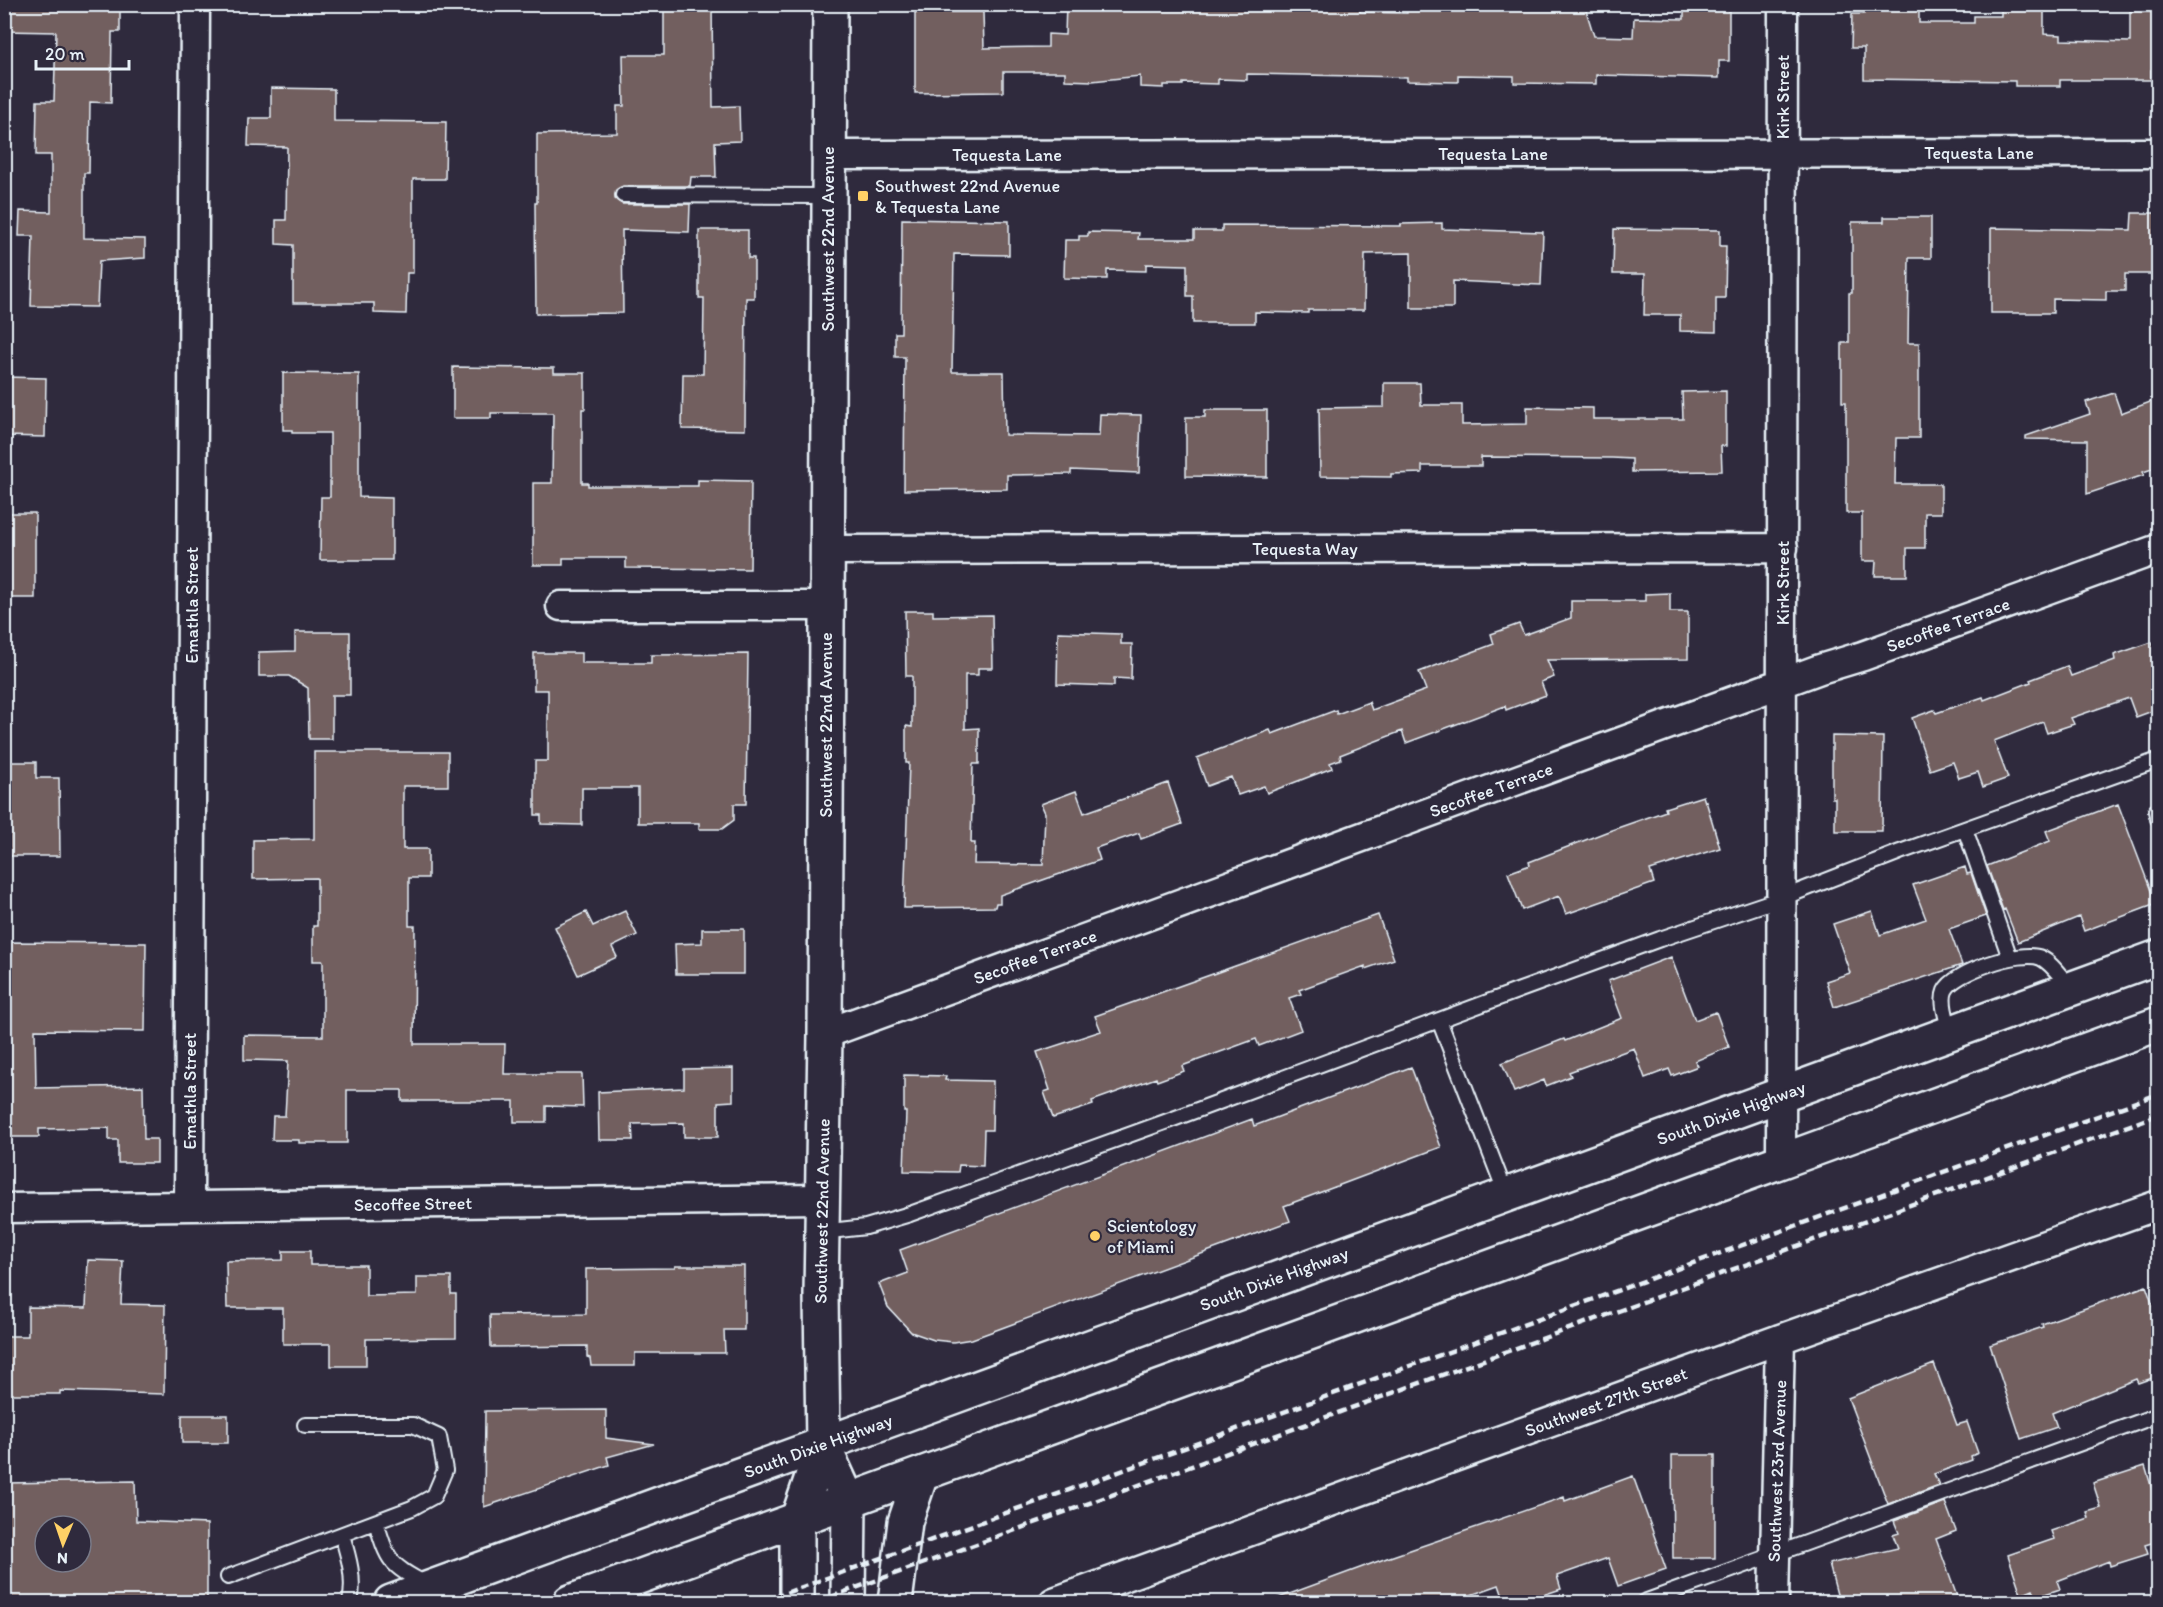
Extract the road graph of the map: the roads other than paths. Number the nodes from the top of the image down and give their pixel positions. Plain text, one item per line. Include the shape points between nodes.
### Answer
1 (195, 4) edge
2 (830, 4) edge
3 (1783, 4) edge
4 (2158, 153) edge
5 (1783, 154) junction
6 (828, 155) junction
7 (623, 195) dead end
8 (829, 196) junction
9 (1783, 548) junction
10 (2158, 549) edge
11 (827, 550) junction
12 (561, 606) dead end
13 (826, 606) junction
14 (1782, 684) junction
15 (2158, 760) edge
16 (2158, 810) edge
17 (2158, 819) edge
18 (1965, 829) junction
19 (1782, 898) junction
20 (2158, 957) edge
21 (2010, 958) junction
22 (2072, 989) junction
23 (1439, 1020) junction
24 (2158, 1024) edge
25 (1950, 1033) junction
26 (825, 1034) junction
27 (1780, 1095) junction
28 (1781, 1161) junction
29 (1506, 1194) junction
30 (822, 1199) junction
31 (2158, 1205) edge
32 (189, 1206) junction
33 (4, 1208) edge
34 (822, 1232) junction
35 (1780, 1339) junction
36 (2158, 1415) edge
37 (305, 1425) dead end
38 (823, 1444) junction
39 (921, 1475) junction
40 (849, 1502) junction
41 (797, 1521) junction
42 (376, 1522) junction
43 (342, 1535) junction
44 (1774, 1556) junction
45 (228, 1577) dead end
46 (432, 1587) junction
47 (350, 1602) edge
48 (391, 1602) edge
49 (570, 1602) edge
50 (797, 1602) edge
51 (848, 1602) edge
52 (895, 1602) edge
53 (1054, 1602) edge
54 (1644, 1602) edge
55 (1774, 1602) edge

1 - 32 street, Emathla Street
2 - 6 main road, Southwest 22nd Avenue
3 - 5 street, Kirk Street
4 - 5 street, Tequesta Lane
5 - 6 street, Tequesta Lane
5 - 9 street, Kirk Street
6 - 8 main road, Southwest 22nd Avenue
7 - 8 lane
8 - 11 main road, Southwest 22nd Avenue
9 - 11 street, Tequesta Way
9 - 14 street, Kirk Street
10 - 14 street, Secoffee Terrace
11 - 13 main road, Southwest 22nd Avenue
12 - 13 street
13 - 26 main road, Southwest 22nd Avenue
14 - 19 street, Kirk Street
14 - 26 street, Secoffee Terrace
15 - 18 lane
16 - 17 lane
18 - 19 lane
18 - 21 lane
19 - 23 lane
19 - 27 street, Kirk Street
20 - 22 main road, South Dixie Highway
21 - 22 lane via 2022,955 2043,959
21 - 25 lane via 1966,973 1950,983 1943,996
22 - 25 main road, South Dixie Highway
23 - 29 lane
23 - 34 lane via 910,1214 866,1227
24 - 28 main road
25 - 27 main road, South Dixie Highway
26 - 30 main road, Southwest 22nd Avenue
27 - 28 street, Kirk Street
27 - 29 main road, South Dixie Highway
28 - 39 main road
29 - 38 main road, South Dixie Highway
30 - 32 street, Secoffee Street
30 - 34 main road, Southwest 22nd Avenue
31 - 35 street, Southwest 27th Street
32 - 33 street, Secoffee Street
34 - 38 main road, Southwest 22nd Avenue
35 - 44 street, Southwest 23rd Avenue
35 - 53 street, Southwest 27th Street
36 - 44 lane
37 - 42 lane via 413,1425 439,1437 445,1470 434,1496
38 - 40 main road, Southwest 22nd Avenue
38 - 41 main road, Southwest 22nd Avenue
38 - 46 main road, South Dixie Highway
39 - 40 main road
39 - 52 main road via 905,1522
40 - 41 main road
40 - 51 main road, Southwest 22nd Avenue
41 - 49 main road
41 - 50 main road, Southwest 22nd Avenue
42 - 43 lane
42 - 46 lane via 392,1563
43 - 45 lane
43 - 47 lane via 352,1572
44 - 54 lane
44 - 55 street, Southwest 23rd Avenue
46 - 48 main road, South Dixie Highway

